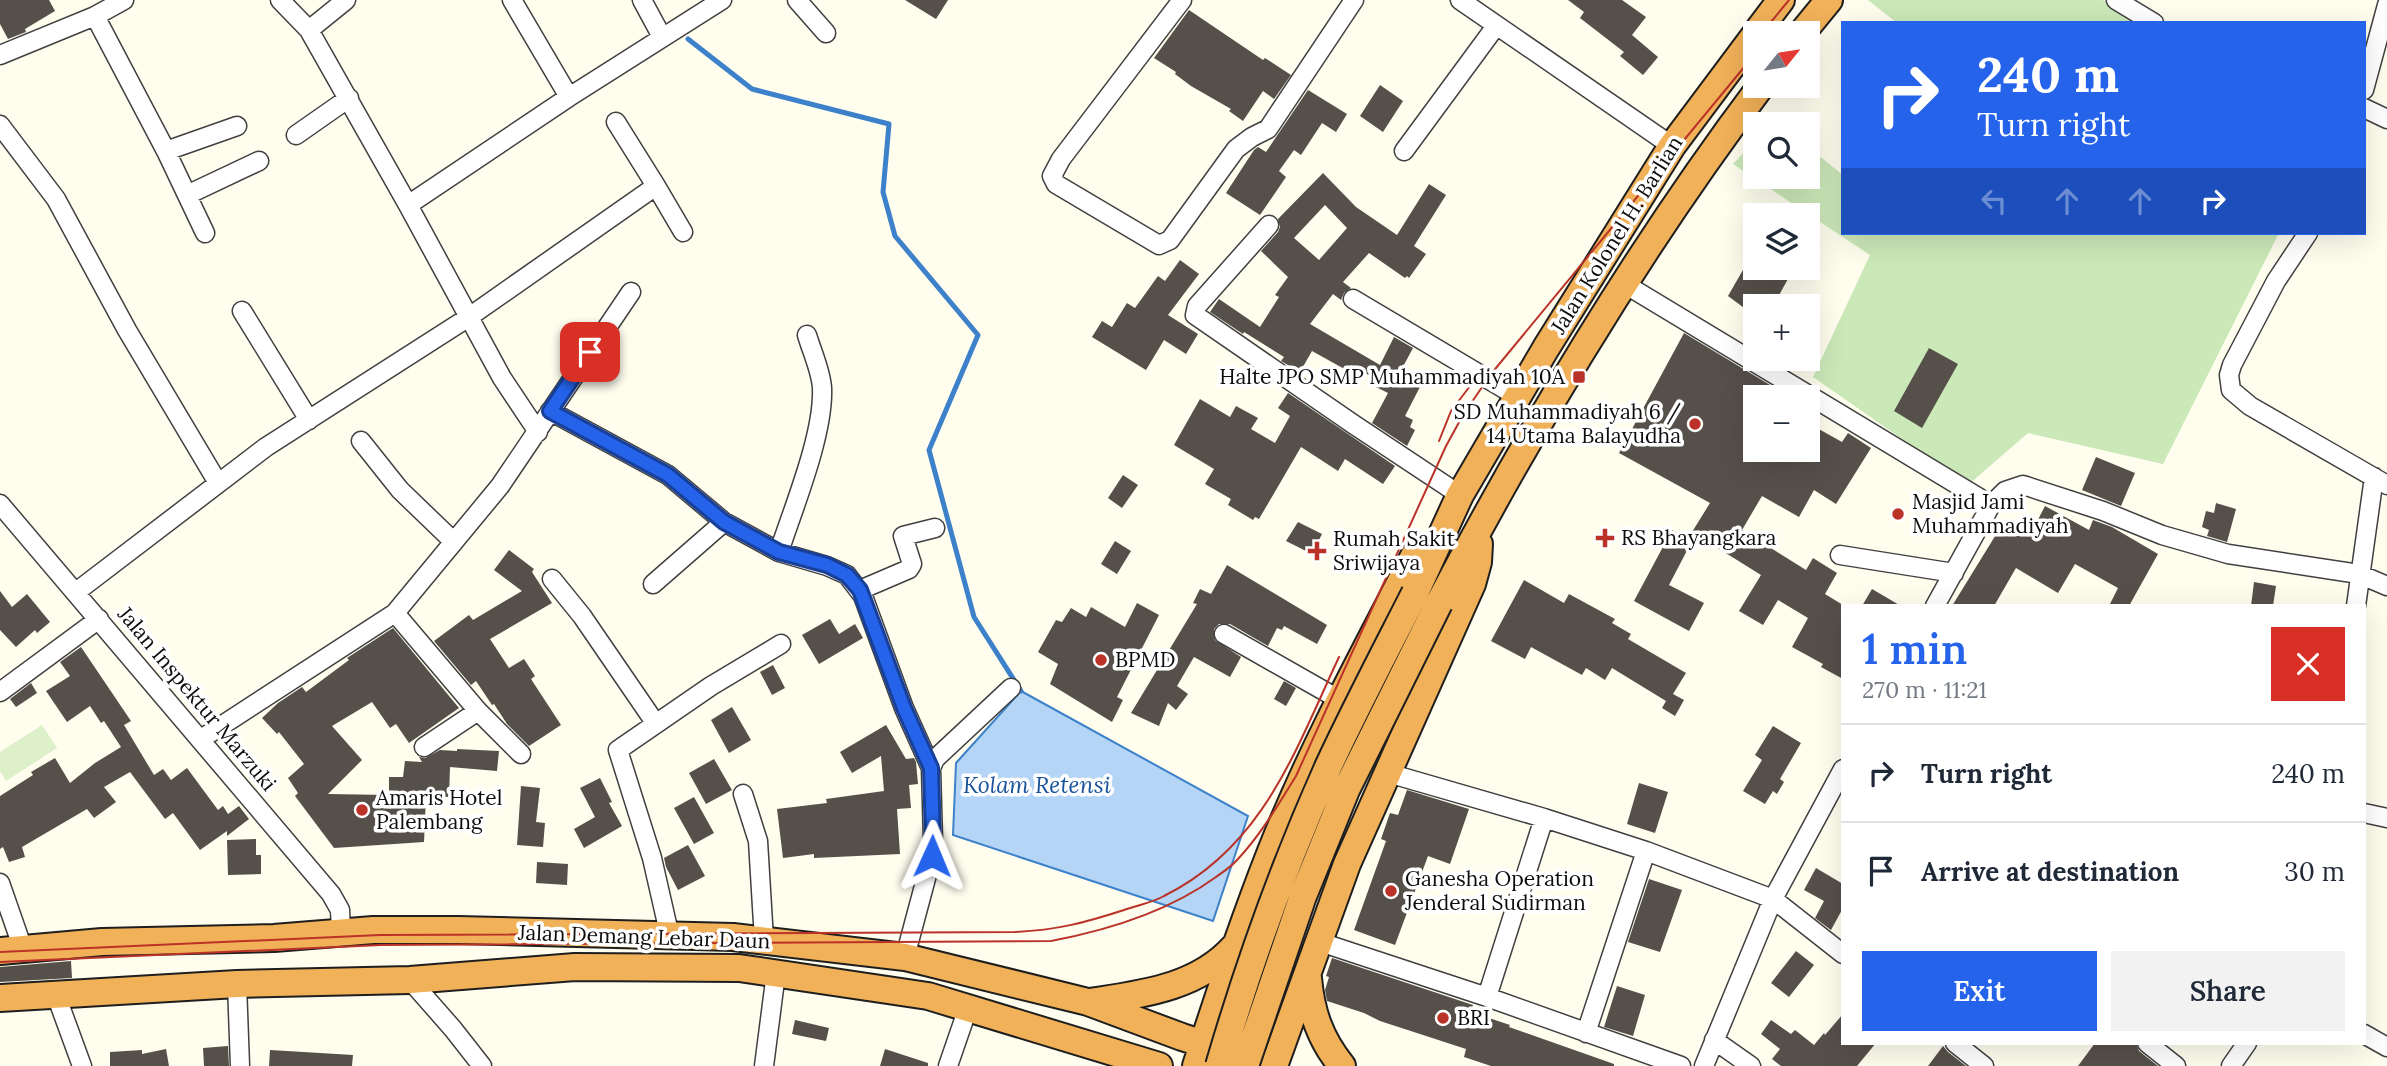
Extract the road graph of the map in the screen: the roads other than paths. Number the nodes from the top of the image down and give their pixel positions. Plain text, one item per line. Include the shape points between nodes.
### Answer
1 (124, 0) edge
2 (280, 0) edge
3 (346, 0) edge
4 (512, 0) edge
5 (642, 0) edge
6 (722, 0) edge
7 (797, 0) edge
8 (1182, 0) edge
9 (1354, 0) edge
10 (1460, 0) edge
11 (1781, 0) edge
12 (1829, 0) edge
13 (2116, 0) edge
14 (2387, 5) edge
15 (95, 16) junction
16 (1766, 21) edge
17 (1812, 21) edge
18 (2151, 21) edge
19 (1496, 26) junction
20 (309, 30) junction
21 (826, 33) dead end
22 (662, 37) junction
23 (2, 49) edge
24 (1743, 51) edge
25 (2366, 83) edge
26 (569, 97) junction
27 (349, 98) junction
28 (1752, 98) edge
29 (2366, 109) edge
30 (2387, 119) edge
31 (616, 122) dead end
32 (0, 125) edge
33 (237, 127) dead end
34 (296, 135) dead end
35 (1672, 146) junction
36 (166, 151) junction
37 (1404, 152) dead end
38 (259, 161) dead end
39 (656, 186) junction
40 (187, 195) junction
41 (408, 205) junction
42 (1269, 225) dead end
43 (683, 232) dead end
44 (205, 233) dead end
45 (2307, 235) edge
46 (1623, 283) junction
47 (631, 292) dead end
48 (1353, 299) dead end
49 (242, 311) dead end
50 (469, 317) junction
51 (807, 335) dead end
52 (1518, 397) junction
53 (550, 411) junction
54 (309, 420) junction
55 (538, 432) junction
56 (361, 441) dead end
57 (2380, 481) edge
58 (218, 483) junction
59 (1458, 499) junction
60 (0, 504) edge
61 (1991, 505) junction
62 (724, 522) junction
63 (1480, 527) junction
64 (935, 528) dead end
65 (454, 542) junction
66 (779, 552) junction
67 (1840, 555) dead end
68 (1954, 573) junction
69 (2358, 574) junction
70 (552, 579) dead end
71 (653, 583) dead end
72 (2387, 586) edge
73 (860, 590) junction
74 (76, 592) junction
75 (1936, 604) edge
76 (2356, 604) edge
77 (395, 613) junction
78 (99, 619) junction
79 (1224, 634) dead end
80 (781, 644) dead end
81 (1011, 688) dead end
82 (0, 692) edge
83 (1340, 700) junction
84 (478, 711) junction
85 (656, 724) junction
86 (201, 739) junction
87 (424, 747) dead end
88 (521, 754) dead end
89 (931, 768) junction
90 (1388, 772) junction
91 (1841, 773) edge
92 (743, 793) dead end
93 (2366, 813) edge
94 (1544, 818) junction
95 (2387, 818) edge
96 (1278, 833) junction
97 (1646, 851) junction
98 (1347, 864) junction
99 (0, 883) edge
100 (1773, 899) junction
101 (341, 932) junction
102 (670, 937) junction
103 (764, 940) junction
104 (1320, 942) junction
105 (1235, 946) junction
106 (12, 950) edge
107 (1841, 952) edge
108 (905, 957) junction
109 (776, 973) junction
110 (1308, 973) junction
111 (410, 980) junction
112 (237, 984) junction
113 (56, 995) junction
114 (1487, 997) junction
115 (0, 998) edge
116 (1088, 1002) junction
117 (968, 1008) junction
118 (1586, 1033) junction
119 (2366, 1035) edge
120 (1063, 1036) junction
121 (1714, 1040) junction
122 (1958, 1045) edge
123 (2150, 1045) edge
124 (2246, 1045) edge
125 (2387, 1047) edge
126 (1199, 1055) edge
127 (82, 1066) edge
128 (240, 1066) edge
129 (482, 1066) edge
130 (764, 1066) edge
131 (948, 1066) edge
132 (1100, 1066) edge
133 (1159, 1066) edge
134 (1219, 1066) edge
135 (1245, 1066) edge
136 (1273, 1066) edge
137 (1342, 1066) edge
138 (1681, 1066) edge
139 (1704, 1066) edge
140 (1751, 1066) edge
141 (1984, 1066) edge
142 (2176, 1066) edge
143 (2231, 1066) edge

1 - 15 street
2 - 20 street
3 - 20 street
4 - 26 street
5 - 22 street
6 - 22 street
7 - 21 street
8 - 9 street via 1052,176 1056,184 1159,245 1170,240 1236,149 1268,129
10 - 19 street
11 - 16 highway, Jalan Kolonel H. Barlian
12 - 17 highway
13 - 18 street
14 - 25 street
15 - 23 street
15 - 36 street
19 - 35 street
19 - 37 street
20 - 27 street
22 - 26 street
24 - 35 highway, Jalan Kolonel H. Barlian
26 - 41 street
27 - 34 street
27 - 41 street
28 - 46 highway, Jalan Kolonel H. Barlian
29 - 30 street
31 - 39 street
32 - 58 street via 56,199
33 - 36 street
35 - 52 highway, Jalan Kolonel H. Barlian
36 - 40 street
38 - 40 street
39 - 43 street
39 - 50 street
40 - 44 street
41 - 50 street
42 - 59 street via 1197,306 1195,315
45 - 57 street via 2247,335 2229,382 2236,397 2249,406
46 - 61 street
46 - 63 highway, Jalan Kolonel H. Barlian
47 - 53 street
48 - 52 street
49 - 54 street
50 - 54 street
50 - 55 street
51 - 66 street via 821,382 820,416
52 - 59 highway, Jalan Kolonel H. Barlian
53 - 55 street
53 - 62 street via 668,475
54 - 58 street
55 - 65 street
56 - 65 street via 400,490
57 - 69 street
58 - 74 street
59 - 83 highway via 1418,546
59 - 134 highway, Jalan Kolonel H. Barlian, bridge via 1329,765 1270,909
60 - 74 street, Jalan Inspektur Marzuki
61 - 68 street
61 - 69 street via 2015,486 2033,487 2228,554
62 - 66 street
62 - 71 street
63 - 90 highway via 1472,584
63 - 135 highway, Jalan Kolonel H. Barlian, bridge via 1346,790
64 - 73 street via 903,536 912,564 909,569
65 - 77 street
66 - 73 street via 827,565 847,575
67 - 68 street
68 - 75 street
69 - 72 street
69 - 76 street
70 - 85 street
73 - 89 street
74 - 78 street, Jalan Inspektur Marzuki
77 - 84 street
77 - 86 street
78 - 82 street
78 - 86 street, Jalan Inspektur Marzuki
79 - 83 street
80 - 85 street
81 - 89 street via 935,759
83 - 96 highway
84 - 87 street
84 - 88 street
85 - 102 street via 618,751 652,858
86 - 101 street, Jalan Inspektur Marzuki via 336,901
89 - 108 street via 932,856
90 - 94 street
90 - 98 highway
91 - 100 street
92 - 103 street via 758,841
93 - 95 street
94 - 97 street
94 - 114 street
96 - 98 highway via 1281,858 1291,873 1325,881
96 - 105 highway
97 - 100 street
97 - 118 street
98 - 104 highway
99 - 106 street
100 - 107 street
100 - 121 street
101 - 102 highway, Jalan Demang Lebar Daun via 458,930
101 - 106 highway, Jalan Demang Lebar Daun
102 - 103 highway, Jalan Demang Lebar Daun
103 - 108 highway, Jalan Demang Lebar Daun
104 - 110 highway
104 - 114 street
105 - 116 highway via 1215,965 1182,982
105 - 126 highway
108 - 116 highway, Jalan Demang Lebar Daun
109 - 111 highway, Jalan Demang Lebar Daun via 739,968 575,967
109 - 117 highway, Jalan Demang Lebar Daun via 928,996
109 - 130 street
110 - 136 highway
110 - 137 highway via 1316,1021
111 - 112 highway, Jalan Demang Lebar Daun
111 - 129 street
112 - 113 highway, Jalan Demang Lebar Daun
112 - 128 street
113 - 115 highway, Jalan Demang Lebar Daun
113 - 127 street
114 - 118 street
116 - 126 highway, Jalan Demang Lebar Daun
117 - 120 highway, Jalan Demang Lebar Daun
117 - 131 street
118 - 138 street
119 - 125 street
120 - 132 highway
120 - 133 highway, Jalan Demang Lebar Daun
121 - 139 street
121 - 140 street
122 - 141 street
123 - 142 street
124 - 143 street
126 - 136 highway, Jalan Demang Lebar Daun

